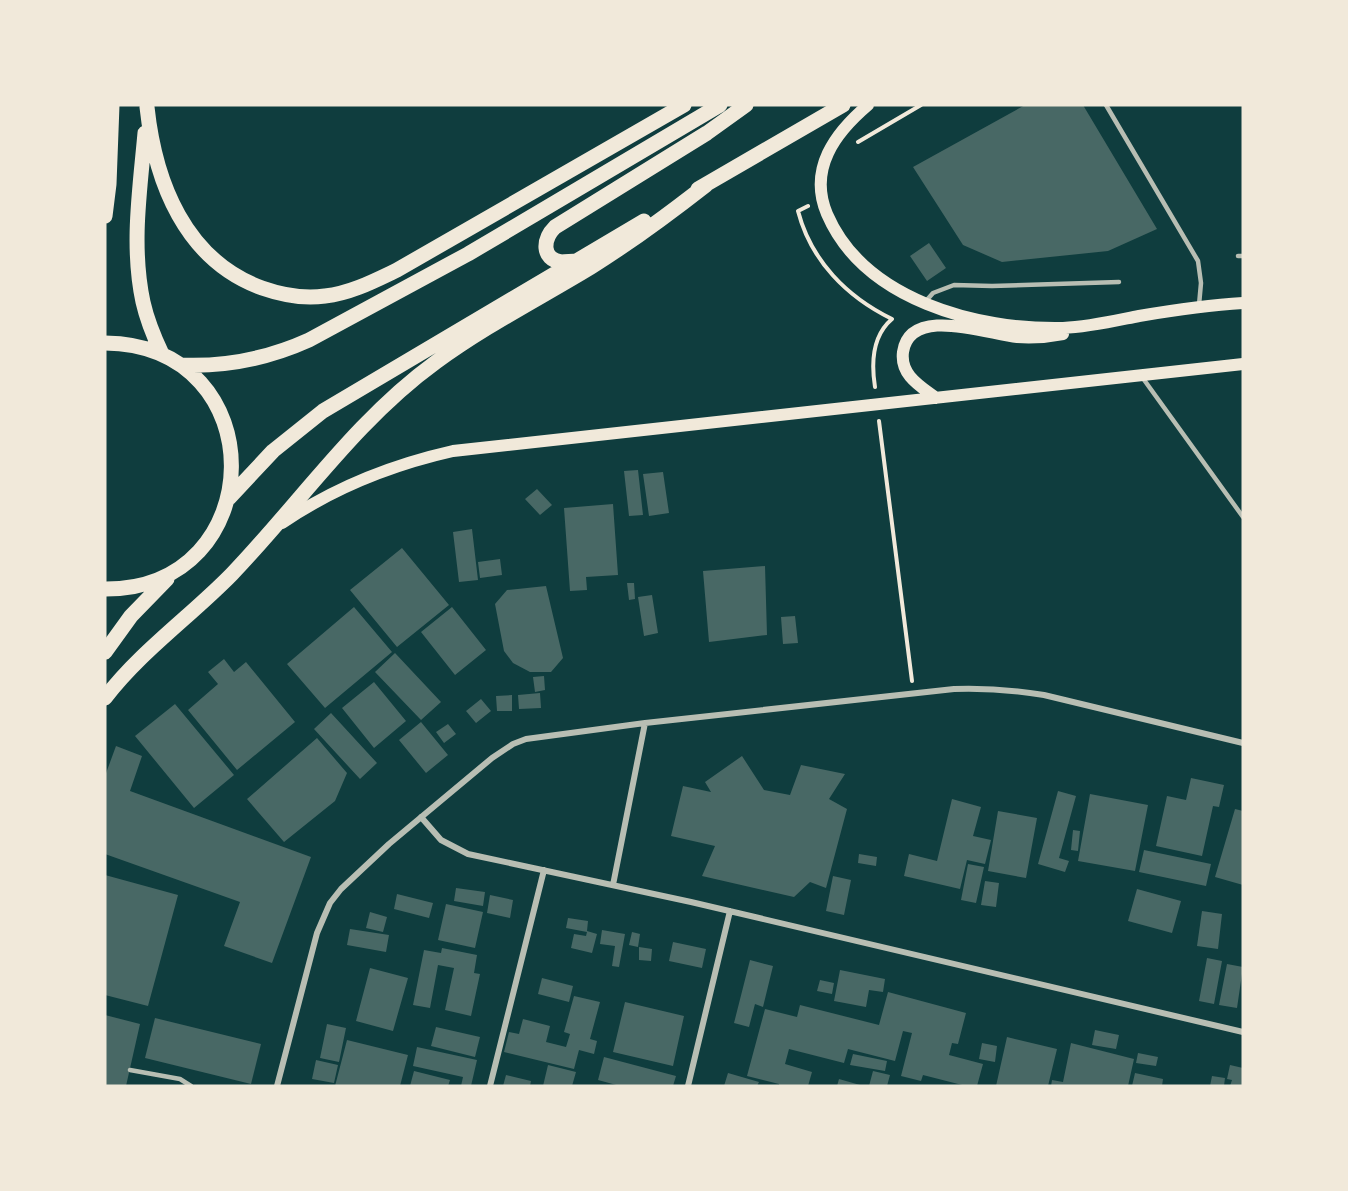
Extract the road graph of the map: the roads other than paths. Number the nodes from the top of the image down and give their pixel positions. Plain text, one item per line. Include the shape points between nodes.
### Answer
1 (112, 105) edge
2 (684, 105) edge
3 (720, 105) edge
4 (746, 105) edge
5 (843, 105) edge
6 (868, 105) edge
7 (1106, 105) edge
8 (147, 106) edge
9 (706, 185) junction
10 (105, 216) edge
11 (577, 261) junction
12 (1119, 282) dead end
13 (1243, 303) edge
14 (925, 304) junction
15 (1199, 306) junction
16 (1090, 325) junction
17 (105, 343) edge
18 (162, 354) junction
19 (1243, 364) edge
20 (181, 365) junction
21 (1141, 375) junction
22 (936, 398) junction
23 (229, 498) junction
24 (1243, 517) edge
25 (276, 527) junction
26 (178, 569) junction
27 (105, 589) edge
28 (105, 652) edge
29 (105, 698) edge
30 (645, 723) junction
31 (1243, 743) edge
32 (421, 817) junction
33 (544, 870) junction
34 (613, 885) junction
35 (730, 911) junction
36 (1243, 1032) edge
37 (130, 1070) dead end
38 (191, 1086) edge
39 (277, 1086) edge
40 (490, 1086) edge
41 (688, 1086) edge

1 - 10 main road
2 - 8 main road via 398,270 358,288 308,297 248,283 202,250 185,228 163,182
3 - 20 main road via 468,254 309,340 234,364
4 - 11 main road via 555,227 546,239 549,254 562,262
5 - 9 main road
6 - 14 main road via 829,148 821,173 822,200 831,223 870,272
7 - 15 lane via 1198,261
8 - 18 main road via 136,250 143,304
9 - 11 main road
9 - 25 main road via 632,240 470,340 407,384 348,442
11 - 23 main road via 323,411 273,451
12 - 14 lane via 954,285 933,293
13 - 15 main road
14 - 16 main road via 1009,324 1048,328
15 - 16 main road
16 - 22 main road via 1073,332 1036,337 936,324 918,329 905,344 903,363 912,380
17 - 18 main road via 142,347
18 - 20 main road
19 - 21 main road
20 - 23 main road via 203,385 220,410 230,438 233,468
21 - 22 main road
21 - 24 lane
22 - 25 main road via 422,458 360,479
23 - 26 main road via 218,525 201,550
25 - 29 main road
26 - 27 main road via 152,582
26 - 28 main road via 131,616
30 - 31 street via 964,689 1014,690
30 - 32 street via 532,737 513,744
30 - 34 street
32 - 33 street via 430,830 454,848
32 - 39 street via 341,889 323,917
33 - 34 street
33 - 40 street
34 - 35 street
35 - 36 street
35 - 41 street
37 - 38 lane via 180,1079

